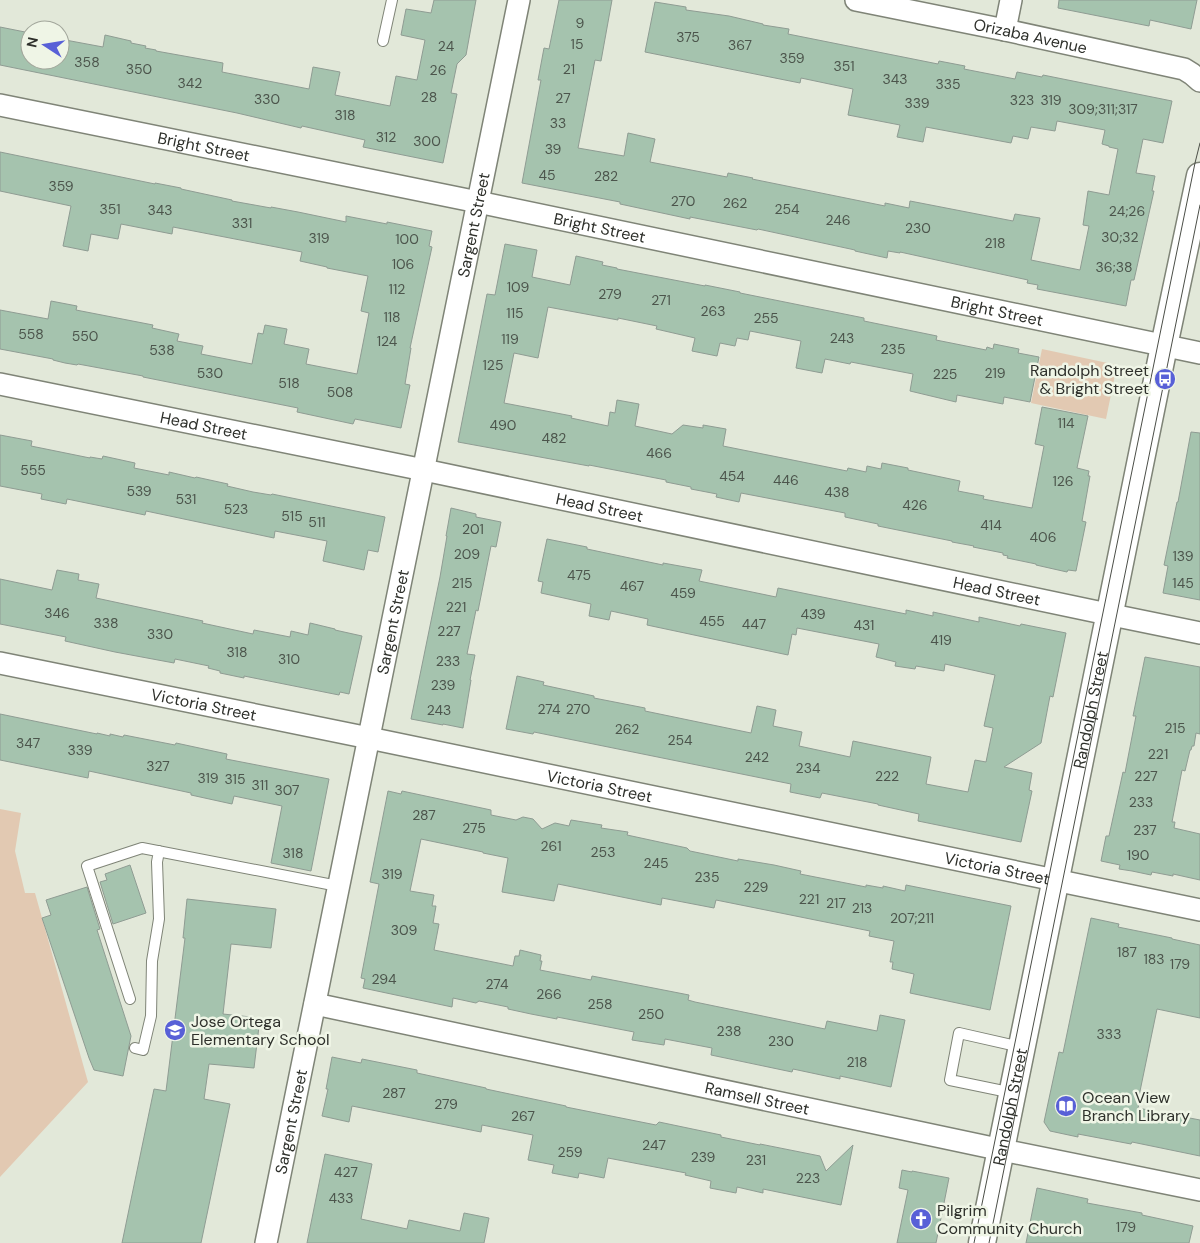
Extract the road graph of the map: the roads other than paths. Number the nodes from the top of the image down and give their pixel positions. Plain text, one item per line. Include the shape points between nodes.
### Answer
1 (392, 0) edge
2 (520, 0) edge
3 (856, 0) edge
4 (1011, 0) edge
5 (1005, 30) junction
6 (383, 41) dead end
7 (1200, 81) edge
8 (0, 104) edge
9 (1200, 176) edge
10 (478, 202) junction
11 (1164, 346) junction
12 (1200, 353) edge
13 (0, 384) edge
14 (424, 470) junction
15 (1110, 615) junction
16 (1200, 633) edge
17 (0, 663) edge
18 (369, 738) junction
19 (159, 851) junction
20 (1056, 880) junction
21 (338, 886) junction
22 (1200, 910) edge
23 (130, 999) dead end
24 (315, 1004) junction
25 (135, 1048) dead end
26 (1022, 1048) junction
27 (1012, 1093) junction
28 (1001, 1150) junction
29 (1200, 1190) edge
30 (266, 1243) edge
31 (982, 1243) edge

1 - 6 lane
2 - 10 street, Sargent Street
3 - 5 street, Orizaba Avenue
4 - 5 street
5 - 7 street, Orizaba Avenue via 1184,69
8 - 10 street, Bright Street
9 - 11 street, Randolph Street
10 - 11 street, Bright Street
10 - 14 street, Sargent Street
11 - 12 street, Bright Street
11 - 15 street, Randolph Street
13 - 14 street, Head Street
14 - 15 street, Head Street
14 - 18 street, Sargent Street
15 - 16 street, Head Street
15 - 20 street, Randolph Street
17 - 18 street, Victoria Street
18 - 20 street, Victoria Street
18 - 21 street, Sargent Street
19 - 21 lane
19 - 23 lane via 142,848 87,866
19 - 25 lane via 159,919 152,961 151,1016 143,1050
20 - 22 street, Victoria Street
20 - 26 street, Randolph Street
21 - 24 street, Sargent Street
24 - 28 street, Ramsell Street
24 - 30 street, Sargent Street
26 - 27 street, Randolph Street
26 - 27 lane via 959,1033 950,1080
27 - 28 street, Randolph Street
28 - 29 street, Ramsell Street
28 - 31 street, Randolph Street

